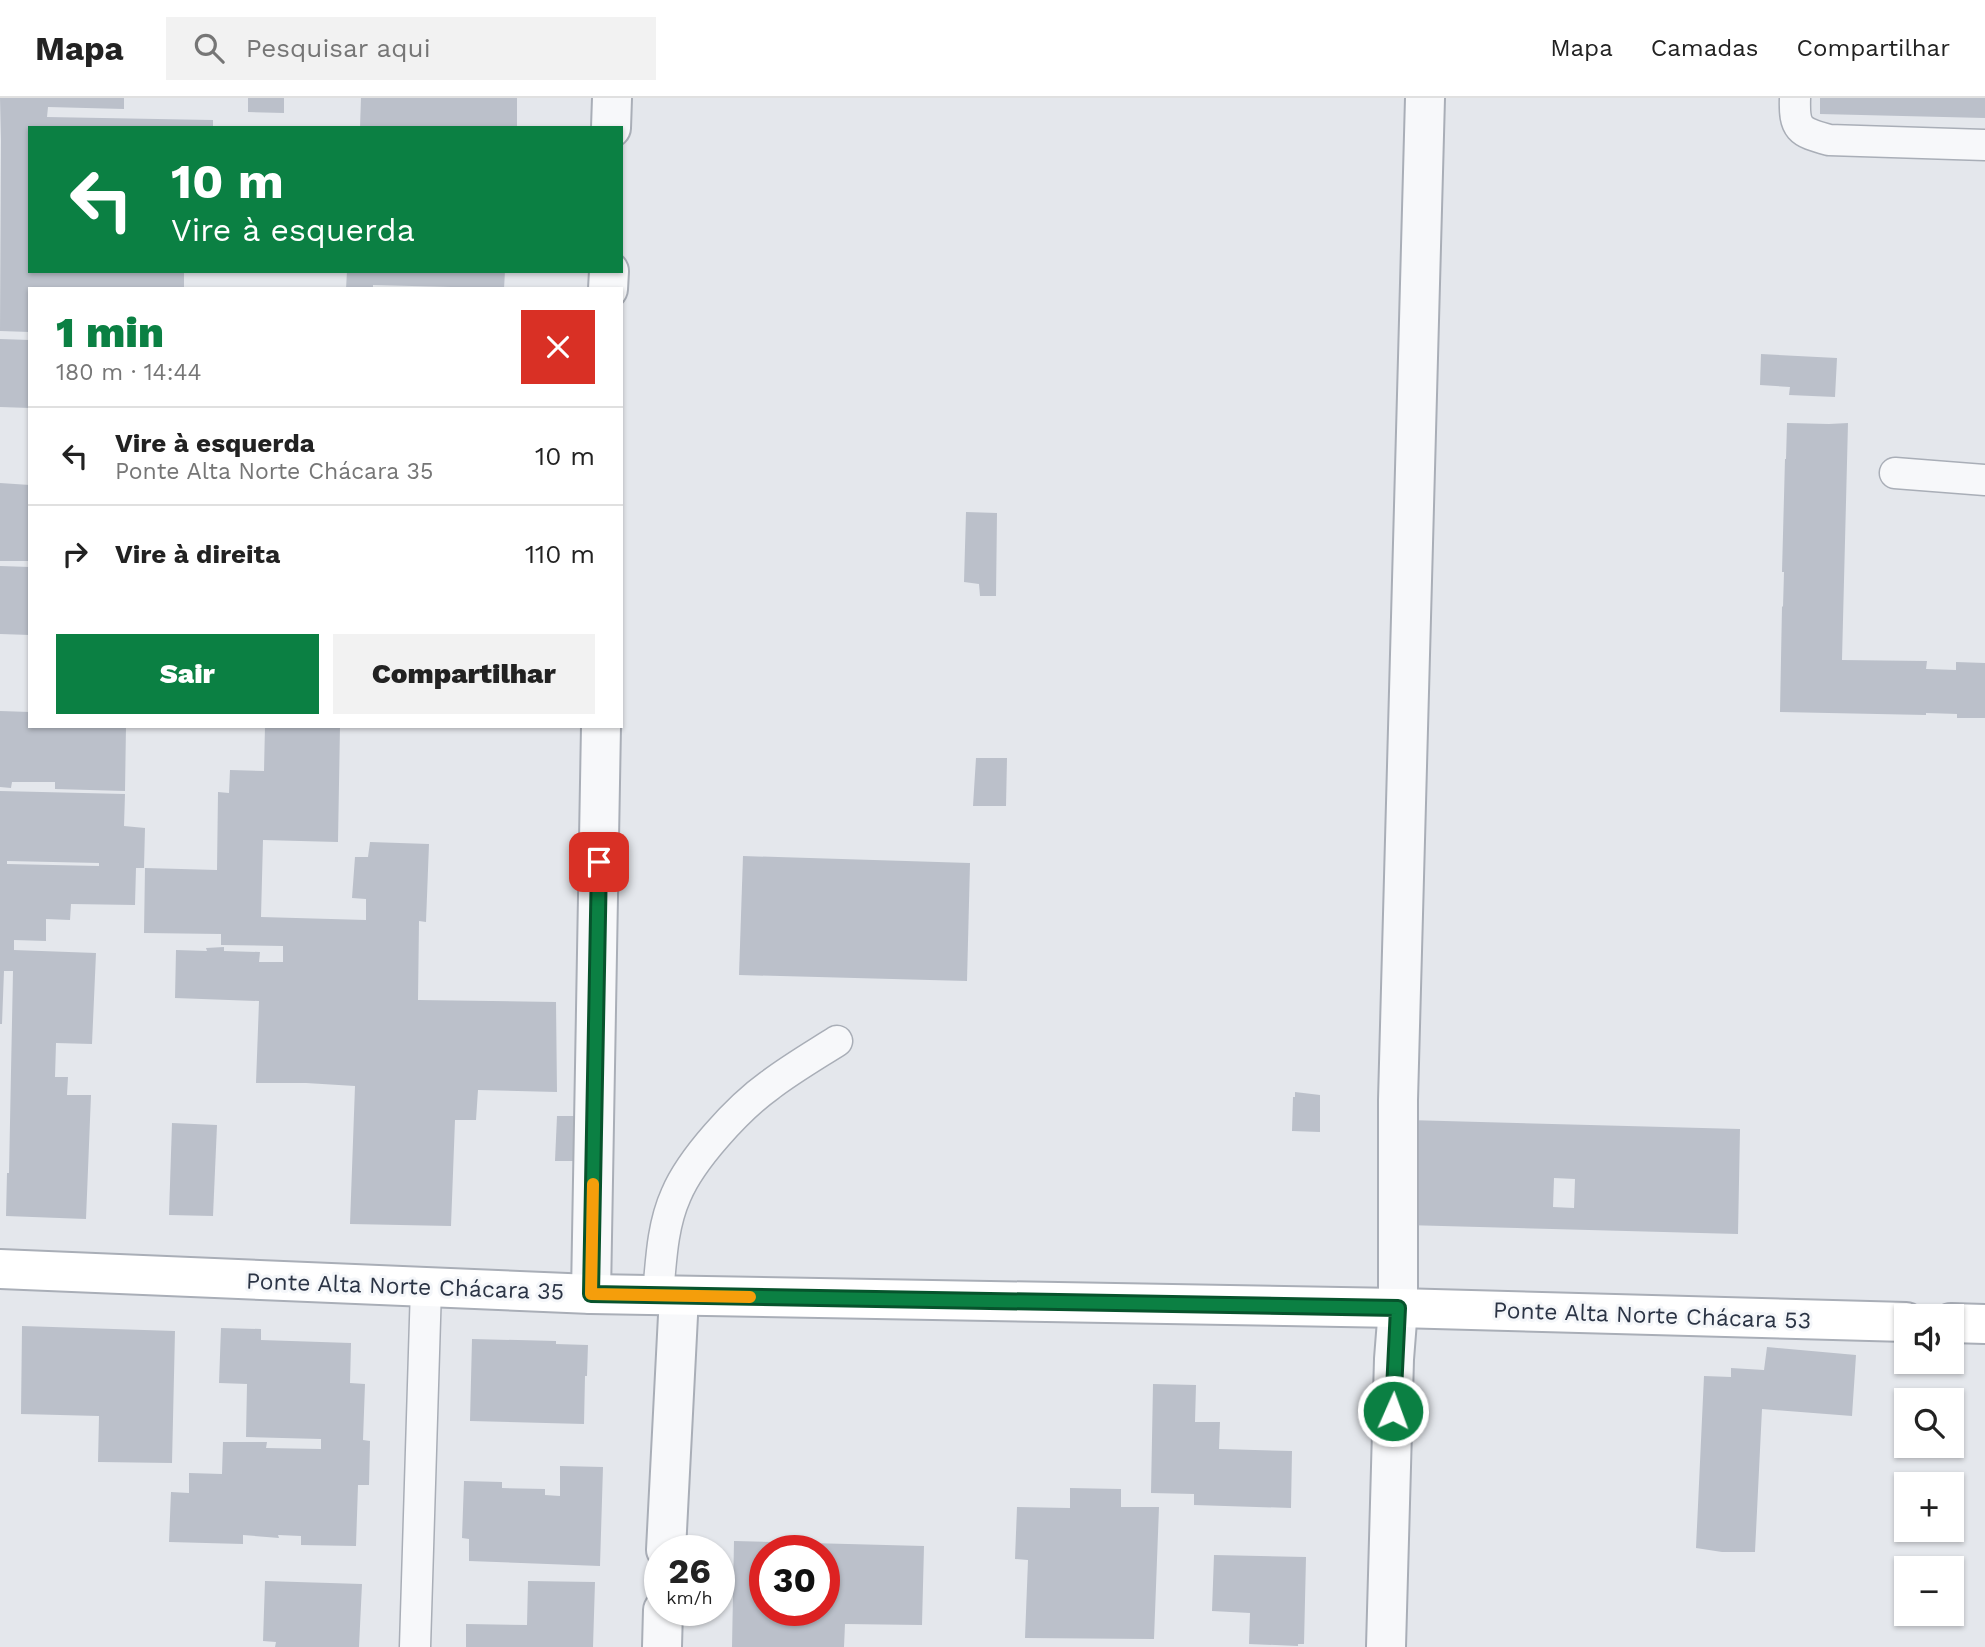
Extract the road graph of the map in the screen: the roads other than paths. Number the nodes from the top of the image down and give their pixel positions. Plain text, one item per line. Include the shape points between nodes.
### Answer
1 (612, 98) edge
2 (1425, 98) edge
3 (1795, 98) edge
4 (611, 126) edge
5 (1985, 145) edge
6 (1895, 473) dead end
7 (1985, 480) edge
8 (601, 728) edge
9 (837, 1041) dead end
10 (0, 1269) edge
11 (426, 1287) junction
12 (591, 1294) junction
13 (668, 1296) junction
14 (1398, 1308) junction
15 (1894, 1322) edge
16 (1964, 1323) edge
17 (1985, 1324) edge
18 (666, 1535) edge
19 (663, 1626) edge
20 (415, 1647) edge
21 (662, 1647) edge
22 (1385, 1647) edge

1 - 4 street
2 - 14 street via 1398,1100
3 - 5 lane via 1798,126 1829,140
6 - 7 lane
8 - 12 street
9 - 13 lane via 768,1086 698,1158 676,1195 665,1232
10 - 11 street, Ponte Alta Norte Chácara 35
11 - 12 street, Ponte Alta Norte Chácara 35
11 - 20 lane
12 - 13 street, Ponte Alta Norte Chácara 35
13 - 14 street, Ponte Alta Norte Chácara 35
13 - 18 street
14 - 15 street, Ponte Alta Norte Chácara 53
14 - 22 street
16 - 17 street
19 - 21 street

